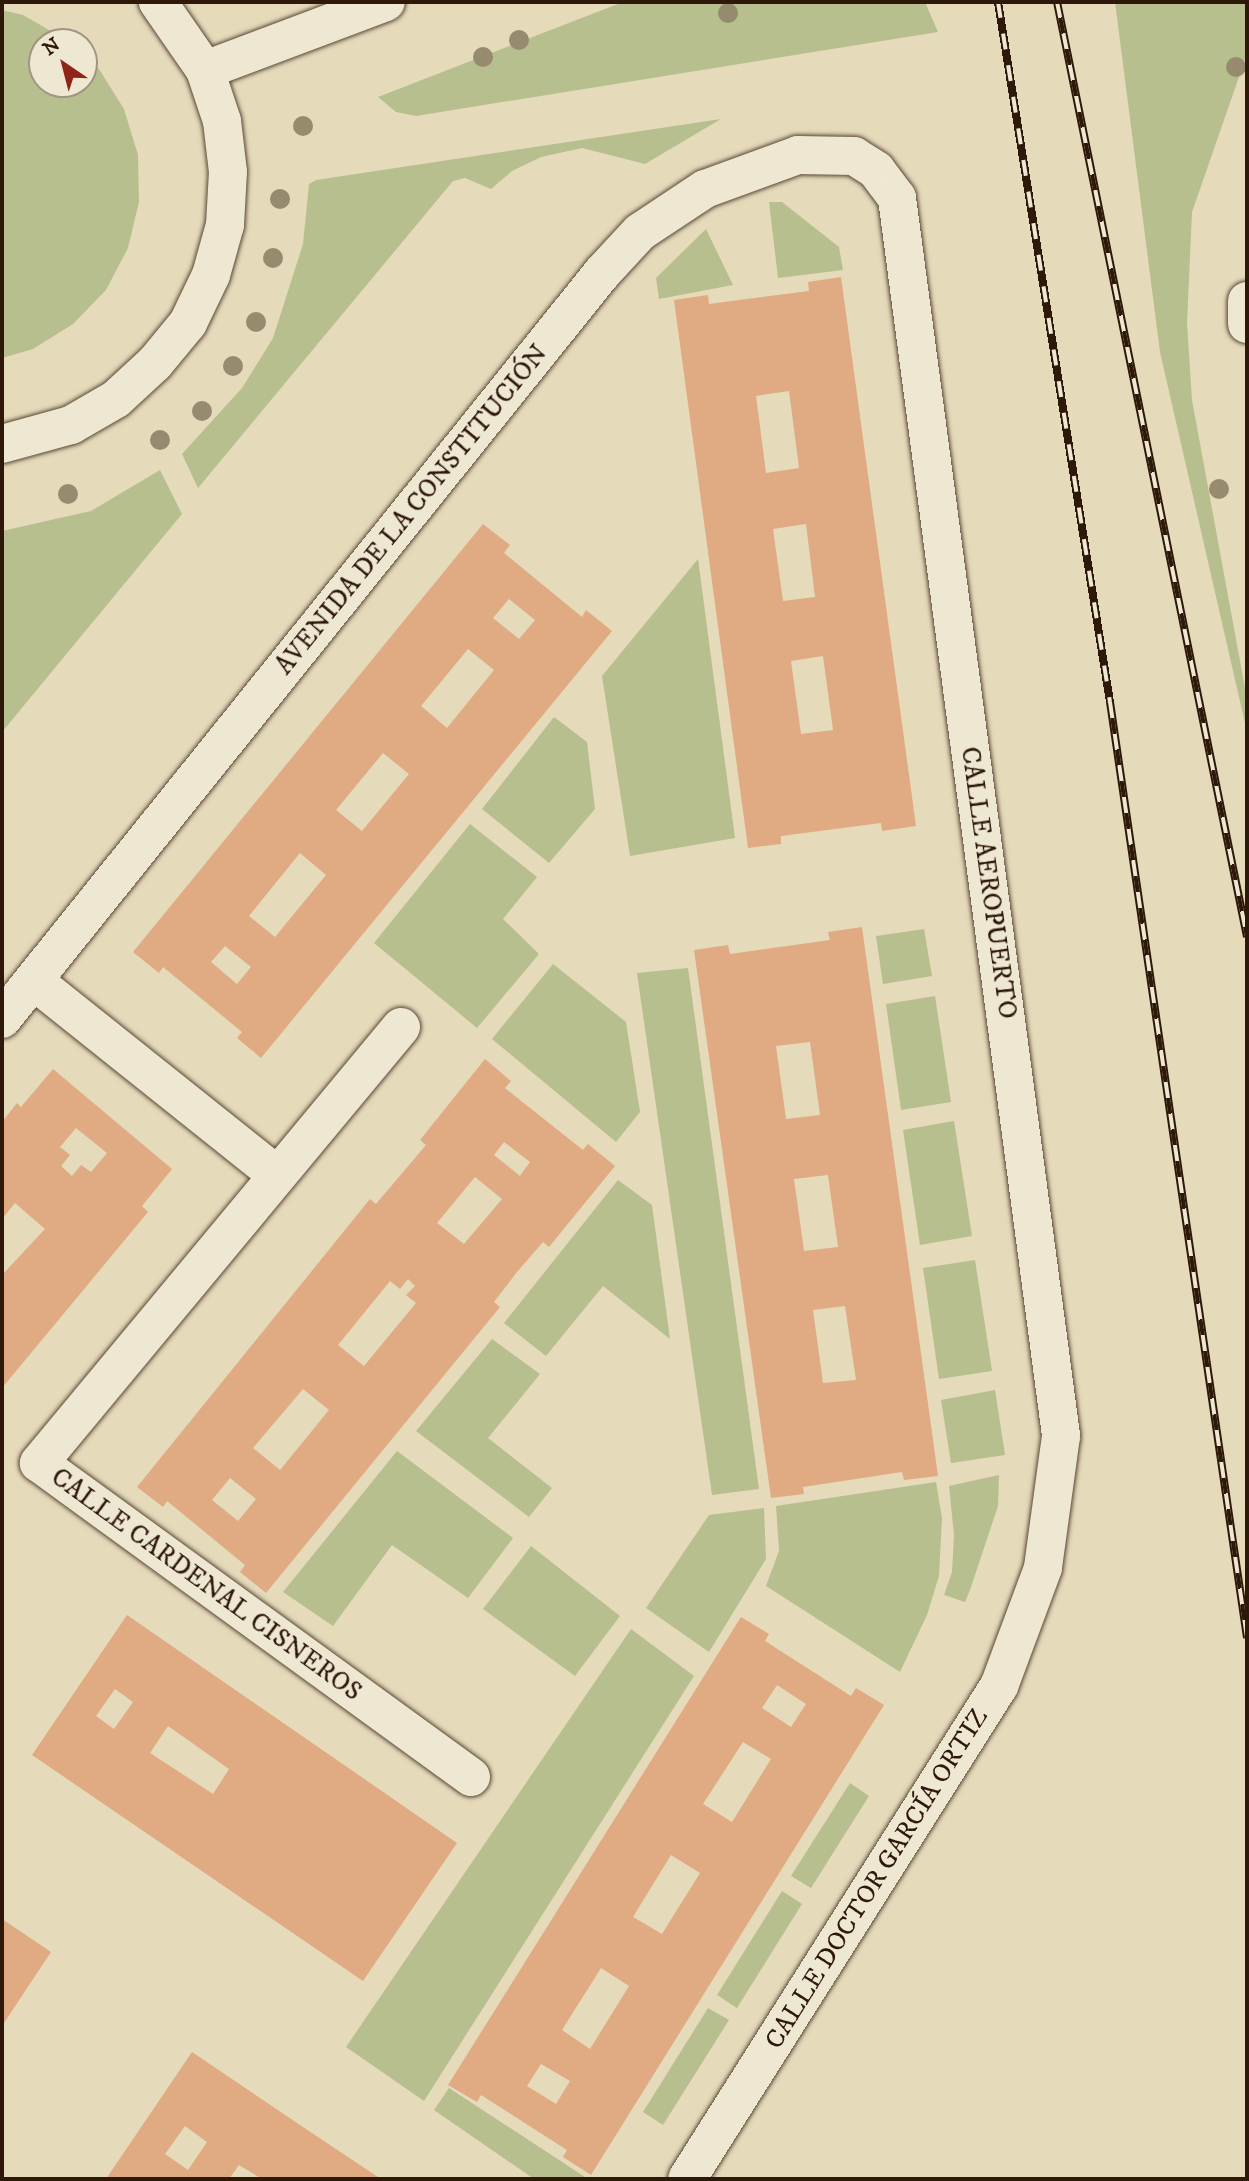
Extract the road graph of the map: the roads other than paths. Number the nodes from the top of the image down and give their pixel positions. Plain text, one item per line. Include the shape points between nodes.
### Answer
1 (158, 2) edge
2 (386, 2) edge
3 (205, 71) junction
4 (897, 198) joint
5 (1247, 301) edge
6 (1247, 324) edge
7 (2, 444) edge
8 (34, 981) junction
9 (2, 1019) edge
10 (401, 1027) dead end
11 (277, 1175) junction
12 (1043, 1568) joint
13 (471, 1777) dead end
14 (687, 2179) edge

1 - 3 street via 182,31
2 - 3 street
3 - 7 street via 222,121 228,172 225,225 211,275 188,323 155,363 116,399 71,425
4 - 8 street, AVENIDA DE LA CONSTITUCIÓN via 876,170 855,156 798,155 705,189 640,232 602,273
4 - 12 street, CALLE AEROPUERTO via 1061,1436
5 - 6 street
8 - 9 street, AVENIDA DE LA CONSTITUCIÓN
8 - 11 street
10 - 11 street, CALLE CARDENAL CISNEROS
11 - 13 street, CALLE CARDENAL CISNEROS via 39,1463
12 - 14 street, CALLE DOCTOR GARCÍA ORTIZ via 999,1686

